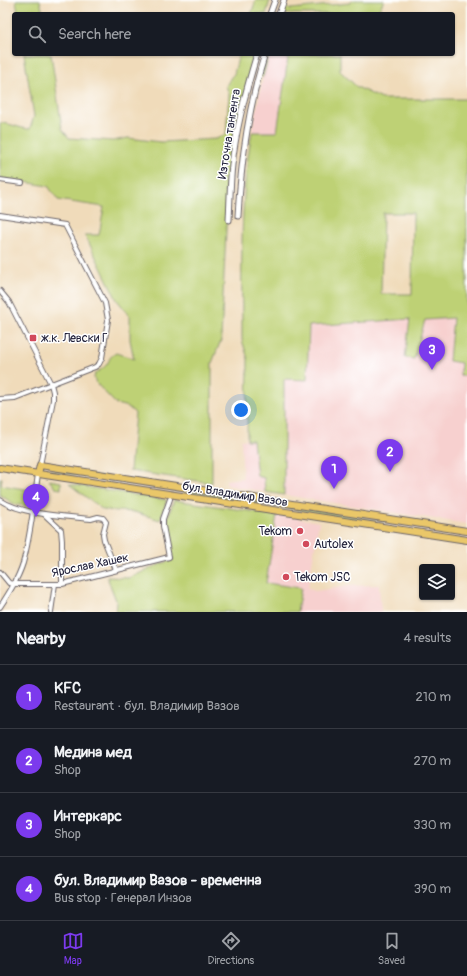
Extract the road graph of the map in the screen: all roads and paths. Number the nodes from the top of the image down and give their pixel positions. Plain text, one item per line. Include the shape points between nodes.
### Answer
1 (275, 0) edge
2 (284, 0) edge
3 (271, 12) edge
4 (280, 12) edge
5 (256, 56) edge
6 (264, 56) edge
7 (0, 180) edge
8 (22, 183) dead end
9 (0, 216) edge
10 (238, 216) dead end
11 (229, 220) dead end
12 (0, 291) edge
13 (51, 384) junction
14 (0, 399) edge
15 (40, 465) junction
16 (0, 468) edge
17 (38, 474) junction
18 (170, 499) dead end
19 (0, 500) edge
20 (33, 511) junction
21 (44, 513) junction
22 (467, 531) edge
23 (467, 540) edge
24 (116, 570) junction
25 (0, 572) edge
26 (14, 584) junction
27 (55, 584) junction
28 (62, 584) junction
29 (0, 607) edge
30 (51, 612) edge

1 - 3 street
2 - 4 street
5 - 11 street, Източна тангента via 247,87 232,164
6 - 10 street, Източна тангента via 246,133
7 - 8 street
9 - 13 street via 65,225 105,303 108,320 101,361 95,367
12 - 13 street via 9,302
13 - 14 street via 15,398
13 - 15 street via 54,396
15 - 17 main road
15 - 22 main road, бул. Владимир Вазов
16 - 17 main road, бул. Владимир Вазов
17 - 20 street
17 - 23 main road, бул. Владимир Вазов
18 - 24 street, Ярослав Хашек via 163,519 169,557
19 - 20 street via 12,507
20 - 21 street
20 - 26 street via 23,563
21 - 24 street via 91,519 103,518 106,522 104,540
21 - 28 street via 61,530
24 - 28 street, Ярослав Хашек
25 - 26 street
26 - 27 street, Ярослав Хашек
26 - 29 street
27 - 28 street, Ярослав Хашек
27 - 30 street

